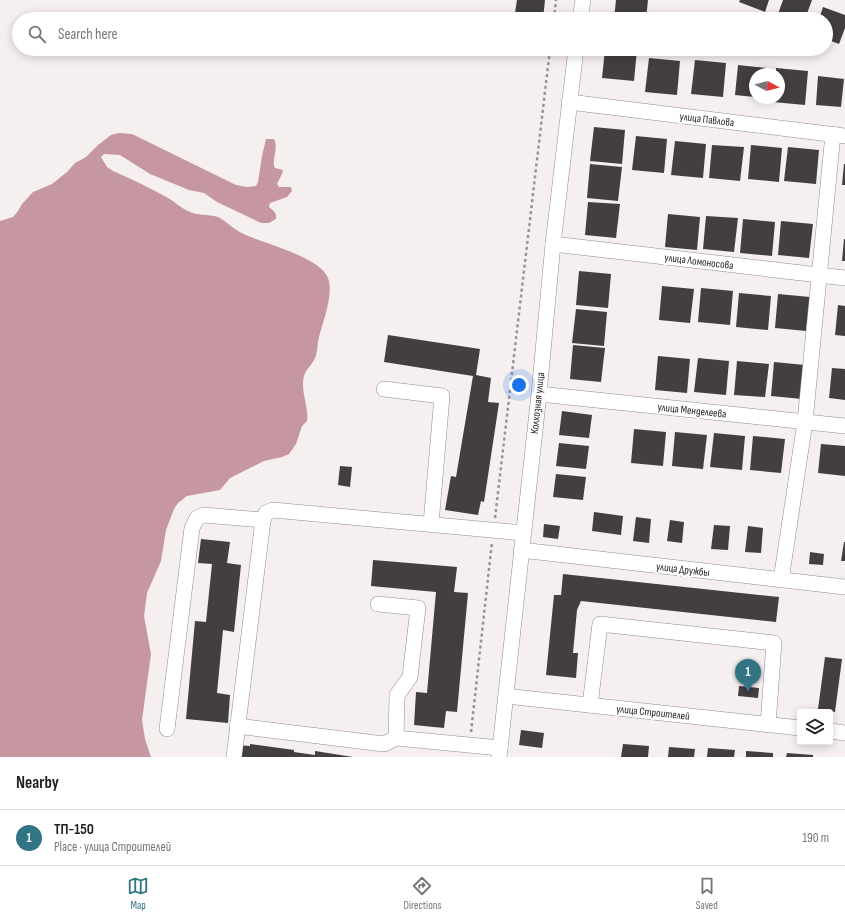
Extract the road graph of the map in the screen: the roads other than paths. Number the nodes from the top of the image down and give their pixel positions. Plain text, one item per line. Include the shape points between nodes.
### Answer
1 (583, 0) edge
2 (581, 12) edge
3 (575, 56) edge
4 (569, 102) junction
5 (839, 135) edge
6 (553, 244) junction
7 (820, 275) junction
8 (845, 278) edge
9 (384, 389) dead end
10 (539, 394) junction
11 (805, 422) junction
12 (845, 426) edge
13 (263, 520) junction
14 (431, 524) junction
15 (523, 533) junction
16 (521, 550) junction
17 (781, 580) junction
18 (845, 587) edge
19 (378, 604) dead end
20 (506, 696) junction
21 (590, 705) junction
22 (768, 725) junction
23 (237, 726) junction
24 (797, 728) edge
25 (167, 729) dead end
26 (833, 731) edge
27 (845, 733) edge
28 (396, 738) junction
29 (500, 752) edge
30 (234, 757) edge

1 - 2 street
3 - 4 street, Колхозная улица
4 - 5 street, улица Павлова
4 - 6 street, Колхозная улица
5 - 7 street
6 - 7 street, улица Ломоносова
6 - 10 street, Колхозная улица
7 - 8 street, улица Ломоносова
7 - 11 street
9 - 14 street via 442,396
10 - 11 street, улица Менделеева
10 - 15 street, Колхозная улица
11 - 12 street, улица Менделеева
11 - 17 street
13 - 14 street via 266,513 273,510
13 - 23 street
13 - 25 street via 204,515 197,518 194,523
14 - 15 street
15 - 16 street, Колхозная улица
16 - 17 street, улица Дружбы
16 - 20 street, Колхозная улица
17 - 18 street, улица Дружбы
19 - 28 street via 418,608 410,677 397,695
20 - 21 street, улица Строителей
20 - 29 street, Колхозная улица
21 - 22 street, улица Строителей
21 - 22 street via 600,624 774,643
22 - 24 street, улица Строителей
23 - 28 street via 384,744
23 - 30 street
26 - 27 street
28 - 29 street via 470,745

